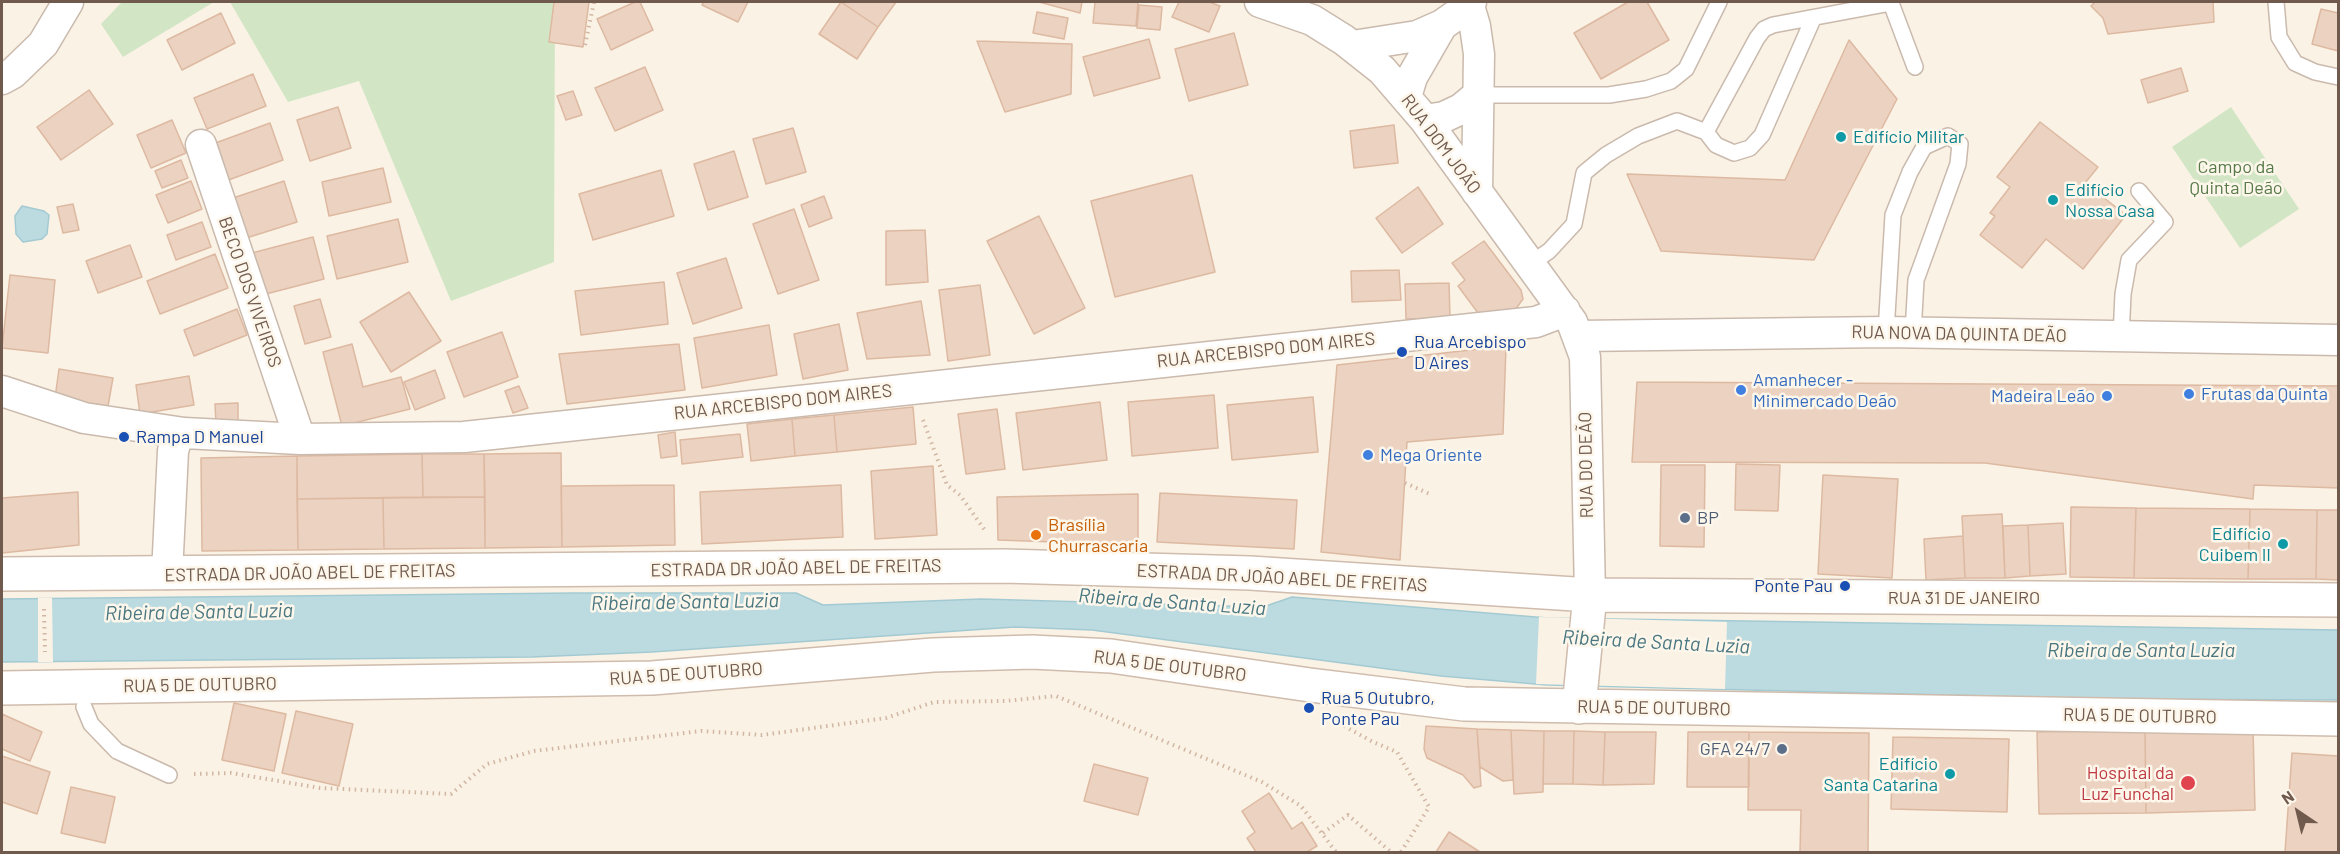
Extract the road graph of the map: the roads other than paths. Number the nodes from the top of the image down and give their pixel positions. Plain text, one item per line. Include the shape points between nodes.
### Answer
1 (68, 2) edge
2 (1260, 2) edge
3 (1719, 2) edge
4 (2276, 2) edge
5 (1470, 4) edge
6 (1813, 19) junction
7 (1442, 25) junction
8 (1353, 46) junction
9 (1915, 67) dead end
10 (2338, 77) edge
11 (2, 79) edge
12 (1478, 95) junction
13 (1406, 97) junction
14 (1425, 120) junction
15 (1706, 132) junction
16 (201, 145) dead end
17 (2139, 191) dead end
18 (1477, 192) junction
19 (1530, 264) junction
20 (1572, 323) junction
21 (1899, 333) junction
22 (2121, 337) junction
23 (2338, 340) edge
24 (2, 391) edge
25 (184, 433) junction
26 (300, 439) junction
27 (2, 574) edge
28 (167, 574) junction
29 (1590, 595) junction
30 (2338, 600) edge
31 (2, 688) edge
32 (84, 707) dead end
33 (1579, 707) junction
34 (2338, 719) edge
35 (169, 774) road end

1 - 11 street via 43,44
2 - 8 street, RUA DOM JOÃO via 1312,20
3 - 12 lane via 1686,69 1671,81 1609,95
4 - 10 lane via 2279,38 2295,63
5 - 7 street
5 - 12 street via 1479,54
6 - 9 lane via 1892,3
6 - 15 lane via 1764,29
6 - 15 lane via 1762,135 1750,148 1734,153 1716,145
7 - 8 street via 1417,36
7 - 13 street via 1412,77
8 - 13 street, RUA DOM JOÃO
12 - 14 street via 1461,109
12 - 18 street
13 - 14 street, RUA DOM JOÃO
14 - 18 street, RUA DOM JOÃO
15 - 19 lane via 1677,121 1638,136 1606,155 1584,173 1574,224 1549,251
16 - 26 street, BECO DOS VIVEIROS
17 - 22 lane via 2165,222 2129,260
18 - 19 street, RUA DOM JOÃO
19 - 20 street, RUA DOM JOÃO
20 - 21 street, RUA NOVA DA QUINTA DEÃO
20 - 26 street, RUA ARCEBISPO DOM AIRES via 1536,322 476,436
20 - 29 street, RUA DO DEÃO via 1585,357
21 - 21 lane via 1958,164 1960,144 1948,136 1924,147 1893,215
21 - 22 street, RUA NOVA DA QUINTA DEÃO
22 - 23 street, RUA NOVA DA QUINTA DEÃO
24 - 25 street, RUA ARCEBISPO DOM AIRES via 84,418
25 - 26 street, RUA ARCEBISPO DOM AIRES
25 - 28 street via 173,451
27 - 28 main road, ESTRADA DR JOÃO ABEL DE FREITAS
28 - 29 main road, ESTRADA DR JOÃO ABEL DE FREITAS via 1004,566 1250,573
29 - 30 main road, RUA 31 DE JANEIRO
29 - 33 main road
31 - 33 main road, RUA 5 DE OUTUBRO via 652,678 933,655 1032,652 1111,656 1464,704
32 - 35 lane via 91,724 117,751
33 - 34 main road, RUA 5 DE OUTUBRO

